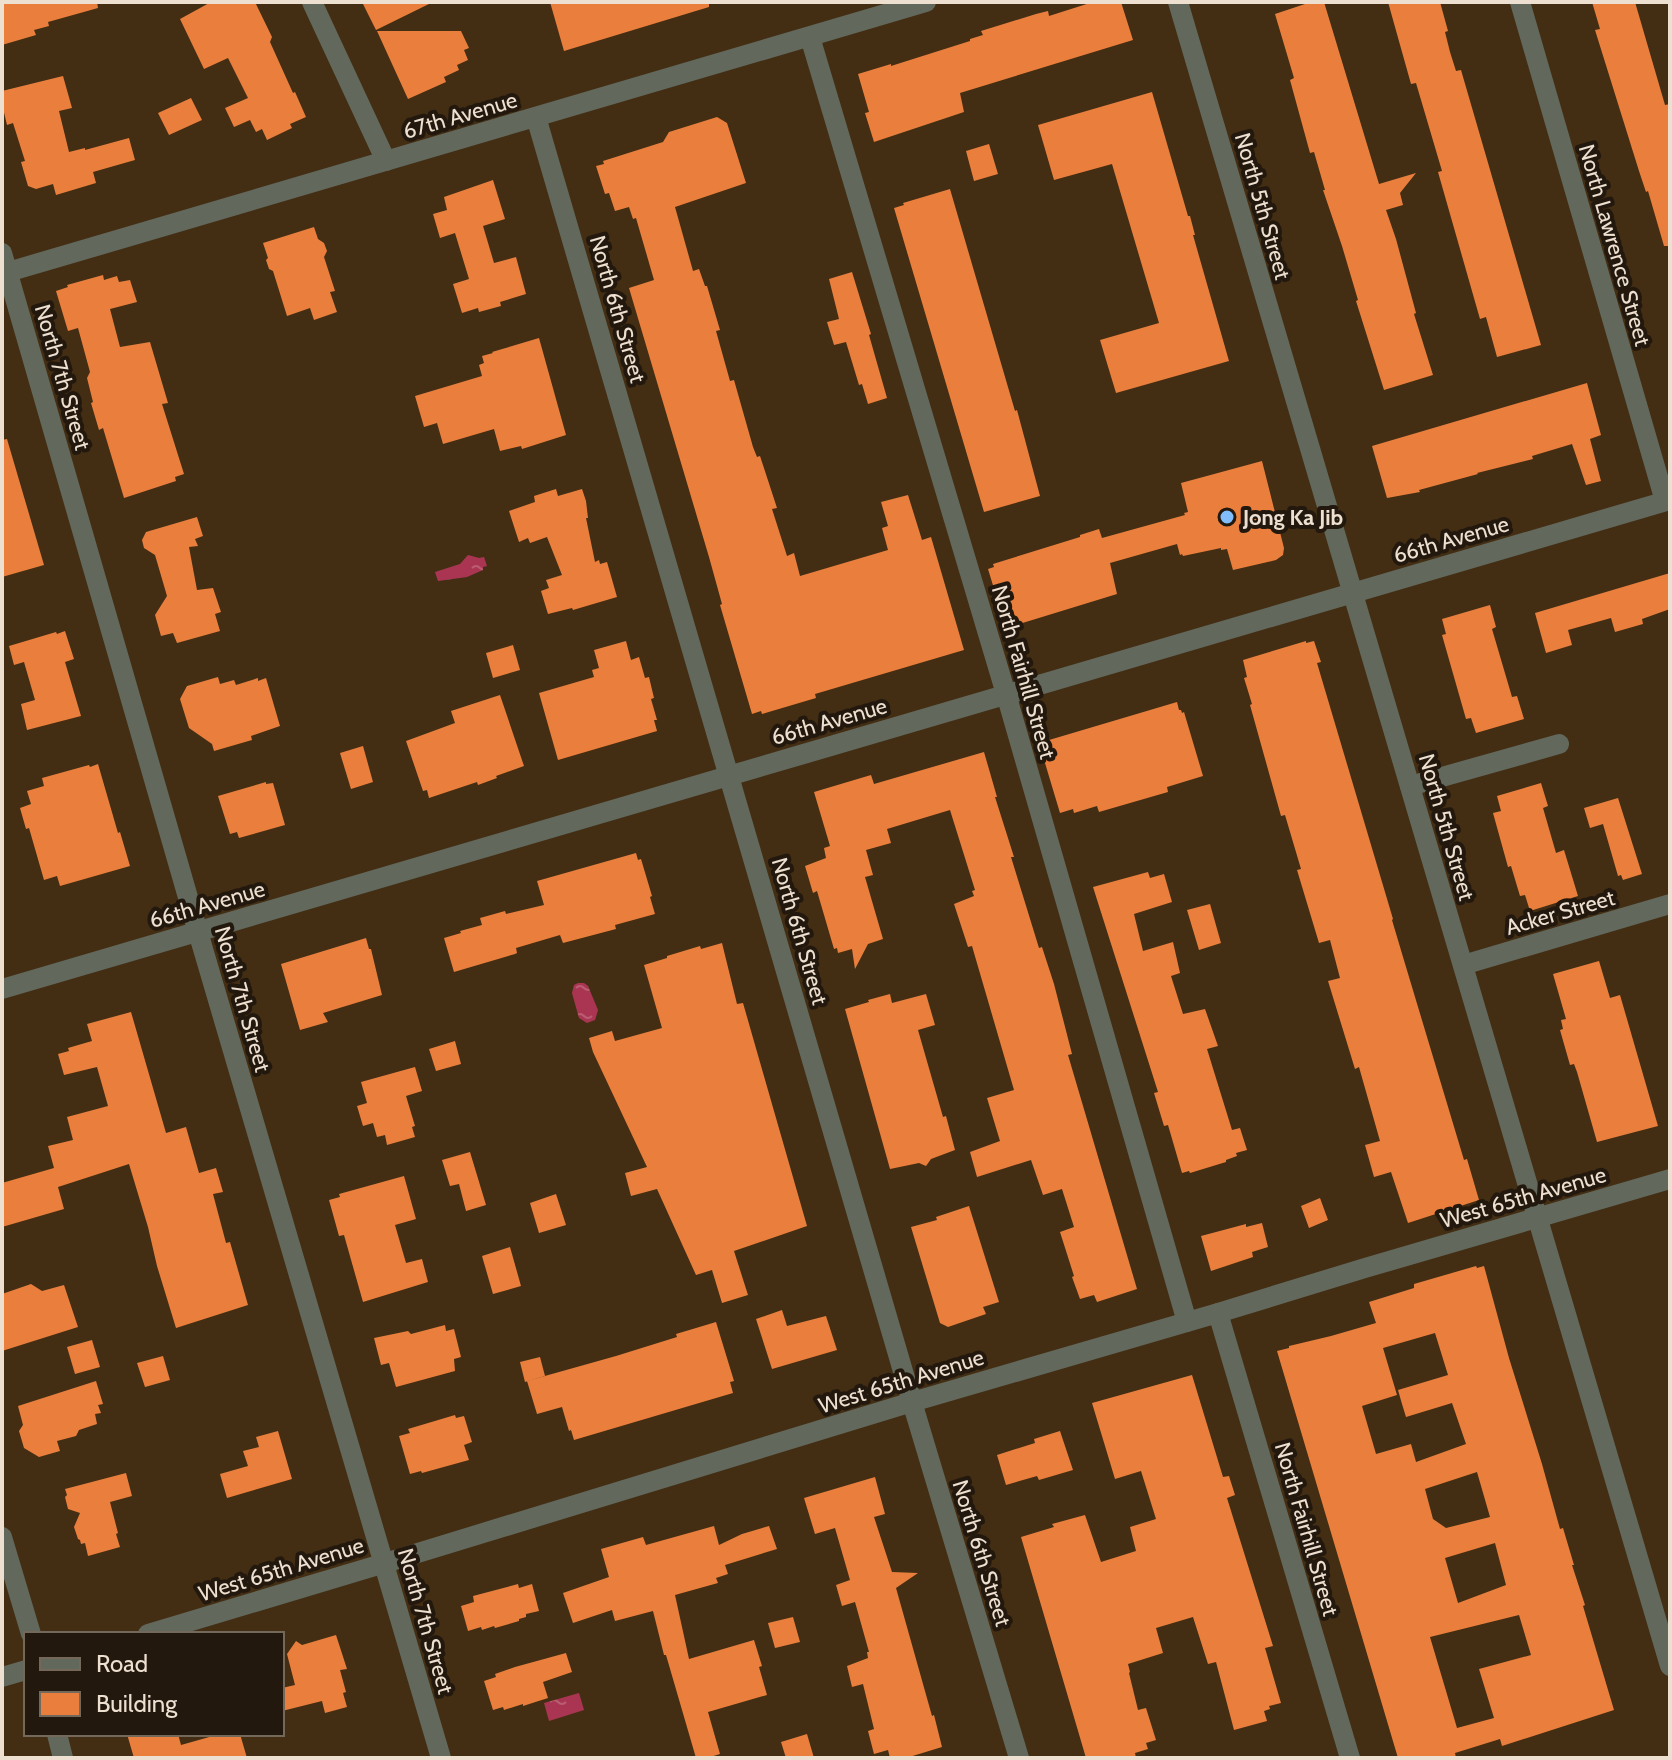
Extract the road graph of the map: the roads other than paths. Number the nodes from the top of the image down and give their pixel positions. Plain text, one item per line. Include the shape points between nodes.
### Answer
1 (312, 2) edge
2 (926, 2) edge
3 (1178, 2) edge
4 (1520, 2) edge
5 (810, 37) junction
6 (536, 117) junction
7 (386, 161) junction
8 (5, 262) edge
9 (1668, 501) edge
10 (1353, 593) junction
11 (1006, 694) junction
12 (1559, 744) dead end
13 (730, 775) junction
14 (1410, 786) junction
15 (1670, 904) edge
16 (198, 932) junction
17 (1463, 965) junction
18 (2, 989) edge
19 (1670, 1179) edge
20 (1538, 1217) junction
21 (1218, 1313) junction
22 (1187, 1322) junction
23 (912, 1402) junction
24 (2, 1537) edge
25 (385, 1563) junction
26 (30, 1632) edge
27 (155, 1632) edge
28 (1670, 1666) edge
29 (24, 1671) edge
30 (2, 1677) edge
31 (58, 1736) edge
32 (63, 1758) edge
33 (441, 1758) edge
34 (1019, 1758) edge
35 (1350, 1758) edge

1 - 7 street
2 - 5 street, 67th Avenue
3 - 10 street, North 5th Street
4 - 9 street, North Lawrence Street
5 - 6 street, 67th Avenue
5 - 11 street, North Fairhill Street
6 - 7 street, 67th Avenue
6 - 13 street, North 6th Street
7 - 8 street, 67th Avenue
8 - 16 street, North 7th Street
9 - 10 street, 66th Avenue
10 - 11 street, 66th Avenue
10 - 14 street, North 5th Street
11 - 13 street, 66th Avenue
11 - 22 street, North Fairhill Street
12 - 14 street
13 - 16 street, 66th Avenue
13 - 23 street, North 6th Street
14 - 17 street, North 5th Street
15 - 17 street, Acker Street
16 - 18 street, 66th Avenue
16 - 25 street, North 7th Street
17 - 20 street, North 5th Street
19 - 20 street, West 65th Avenue
20 - 21 street, West 65th Avenue
20 - 28 street, North 5th Street
21 - 22 street, West 65th Avenue
21 - 35 street, North Fairhill Street
22 - 23 street, West 65th Avenue
23 - 25 street, West 65th Avenue
23 - 34 street, North 6th Street
24 - 26 street
25 - 27 street, West 65th Avenue
25 - 33 street, North 7th Street
29 - 30 street
31 - 32 street

